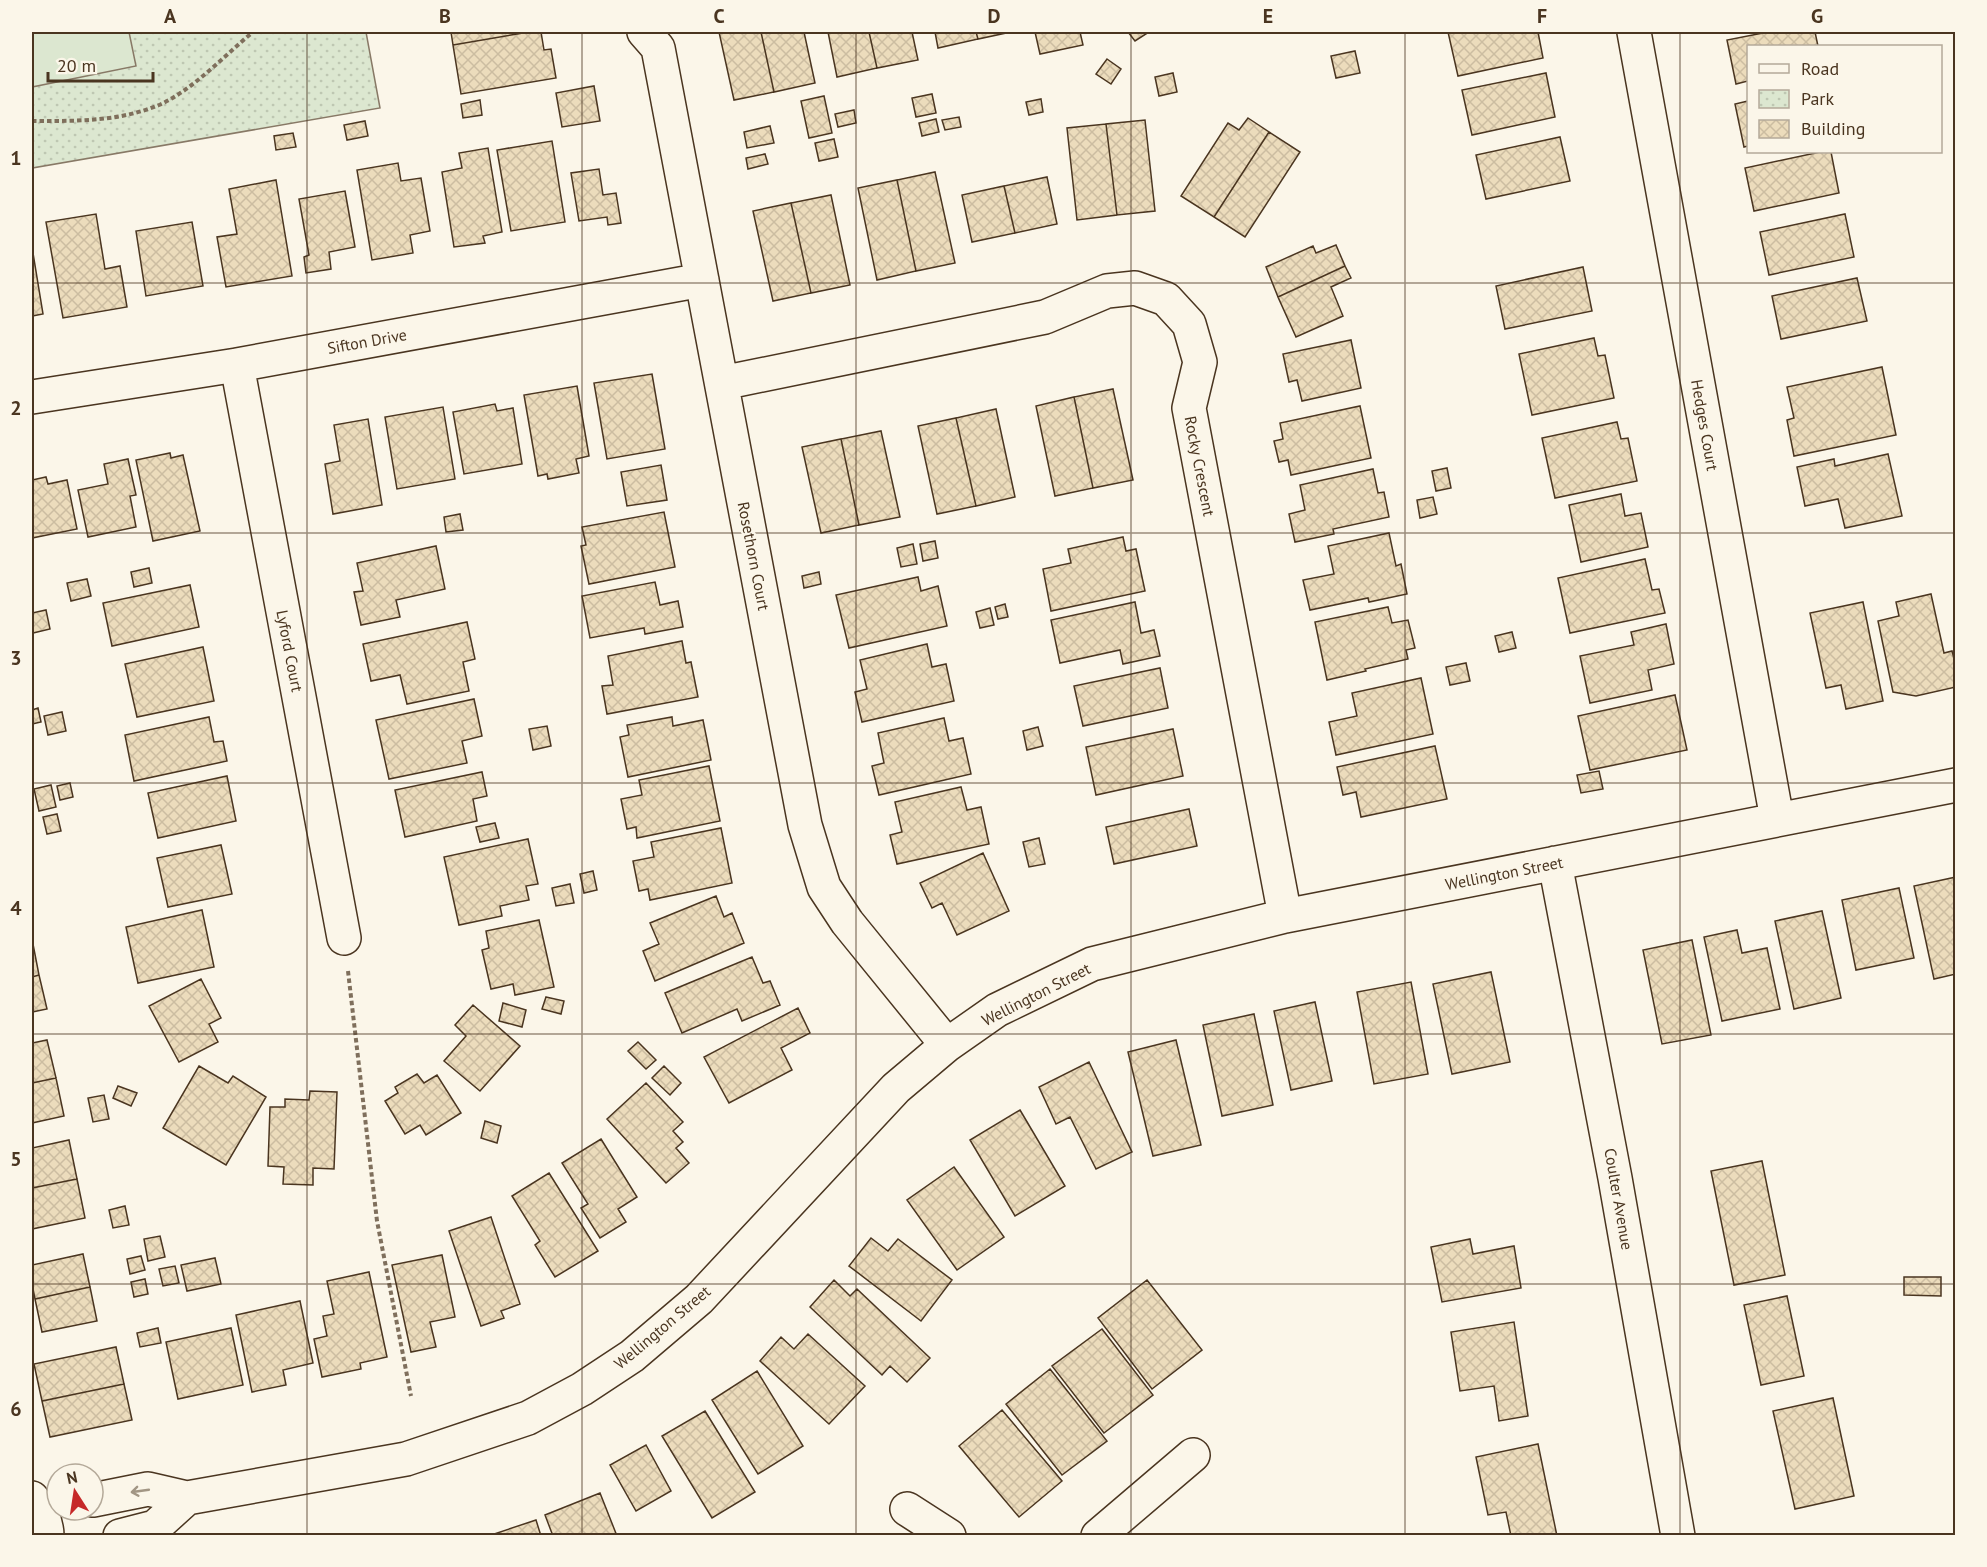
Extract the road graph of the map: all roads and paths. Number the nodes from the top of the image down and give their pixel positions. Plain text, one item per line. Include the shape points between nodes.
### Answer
1 (254, 32) edge
2 (644, 32) edge
3 (1634, 32) edge
4 (32, 121) edge
5 (702, 280) junction
6 (237, 365) junction
7 (722, 383) junction
8 (32, 397) edge
9 (1956, 785) edge
10 (1777, 819) junction
11 (1555, 863) junction
12 (1285, 915) junction
13 (344, 938) joint
14 (947, 1045) junction
15 (411, 1396) dead end
16 (1193, 1455) dead end
17 (32, 1496) edge
18 (105, 1498) edge
19 (187, 1498) junction
20 (907, 1509) dead end
21 (47, 1536) edge
22 (120, 1536) edge
23 (949, 1536) edge
24 (1098, 1536) edge
25 (1678, 1536) edge

1 - 4 path via 210,70 161,104 133,114 92,121
2 - 5 street, Rosethorn Court via 658,48
3 - 10 street, Hedges Court
5 - 6 street, Sifton Drive
5 - 7 street, Rosethorn Court
6 - 8 street, Sifton Drive
6 - 13 street, Lyford Court
7 - 12 street, Rocky Crescent via 1045,317 1107,291 1135,288 1166,300 1189,324 1200,362 1189,408
7 - 14 street, Rosethorn Court via 806,825 824,887 847,922
9 - 10 street, Wellington Street
10 - 11 street, Wellington Street
11 - 12 street, Wellington Street
11 - 25 street, Coulter Avenue
12 - 14 street, Wellington Street via 1092,964 997,1010
13 - 15 path via 376,1221
14 - 19 street, Wellington Street via 896,1088 699,1299 632,1356 582,1389 528,1418 406,1459
16 - 24 street
17 - 21 street via 41,1510
19 -> 18 street, Wellington Street via 148,1489
19 - 22 street via 155,1527
20 - 23 street

